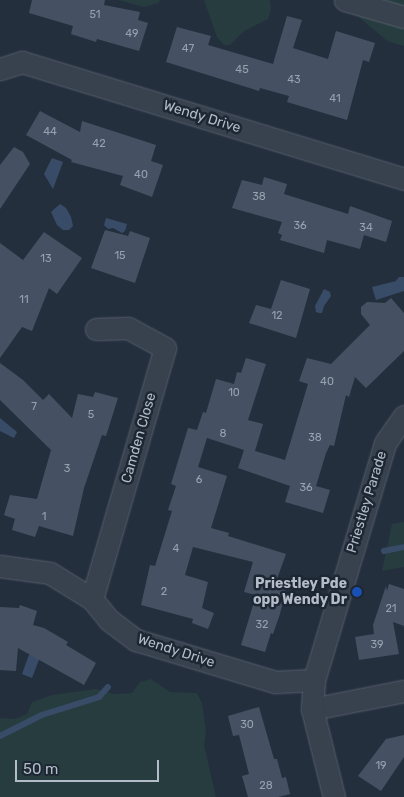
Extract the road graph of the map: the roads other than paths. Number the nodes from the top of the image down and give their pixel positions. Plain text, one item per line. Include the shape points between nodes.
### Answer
1 (345, 0) edge
2 (404, 17) edge
3 (0, 70) edge
4 (404, 179) edge
5 (96, 330) dead end
6 (404, 416) edge
7 (0, 566) edge
8 (92, 599) junction
9 (314, 680) junction
10 (404, 691) edge
11 (312, 709) junction
12 (334, 797) edge

1 - 2 street
3 - 4 street, Wendy Drive via 22,62
5 - 8 street, Camden Close via 128,328 165,348
6 - 9 street, Priestley Parade via 385,443
7 - 8 street, Wendy Drive via 50,573
8 - 9 street, Wendy Drive via 109,620 136,640 275,682
9 - 11 street, Priestley Parade
10 - 11 street
11 - 12 street, Priestley Parade

